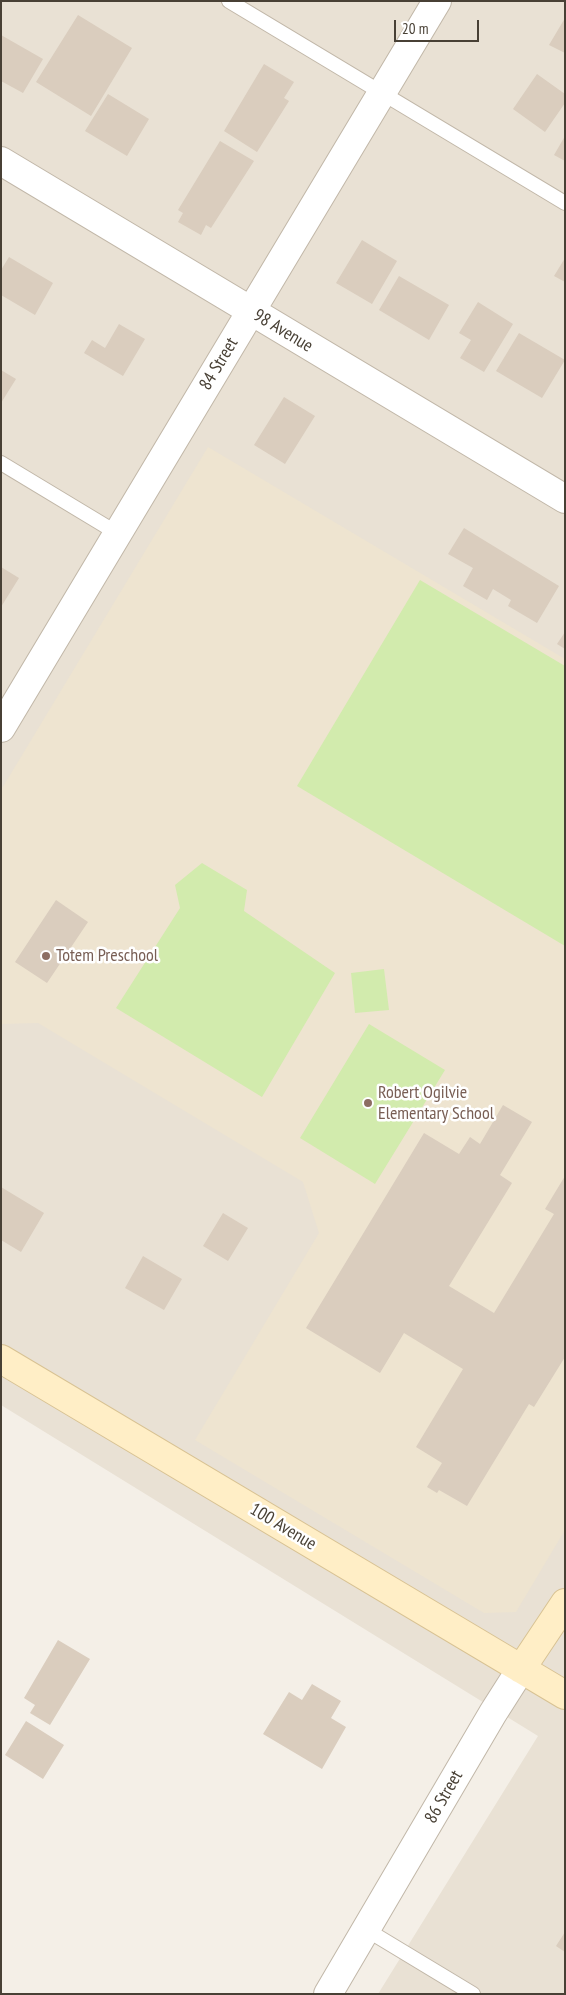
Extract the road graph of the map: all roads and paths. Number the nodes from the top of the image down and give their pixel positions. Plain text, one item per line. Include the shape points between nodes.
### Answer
1 (229, 1) edge
2 (437, 1) edge
3 (382, 93) junction
4 (1, 162) edge
5 (565, 203) edge
6 (251, 312) junction
7 (1, 463) edge
8 (565, 499) edge
9 (117, 533) junction
10 (1, 728) edge
11 (1, 1359) edge
12 (565, 1603) edge
13 (521, 1669) junction
14 (565, 1695) edge
15 (367, 1930) junction
16 (328, 1994) edge
17 (473, 1994) edge

1 - 3 lane
2 - 3 street, 84 Street
3 - 5 lane
3 - 6 street, 84 Street
4 - 6 street, 98 Avenue
6 - 8 street, 98 Avenue
6 - 9 street, 84 Street
7 - 9 lane
9 - 10 street, 84 Street
11 - 13 main road, 100 Avenue
12 - 13 main road, 86 Street
13 - 14 main road, 100 Avenue
13 - 15 street, 86 Street
15 - 16 street, 86 Street
15 - 17 lane

